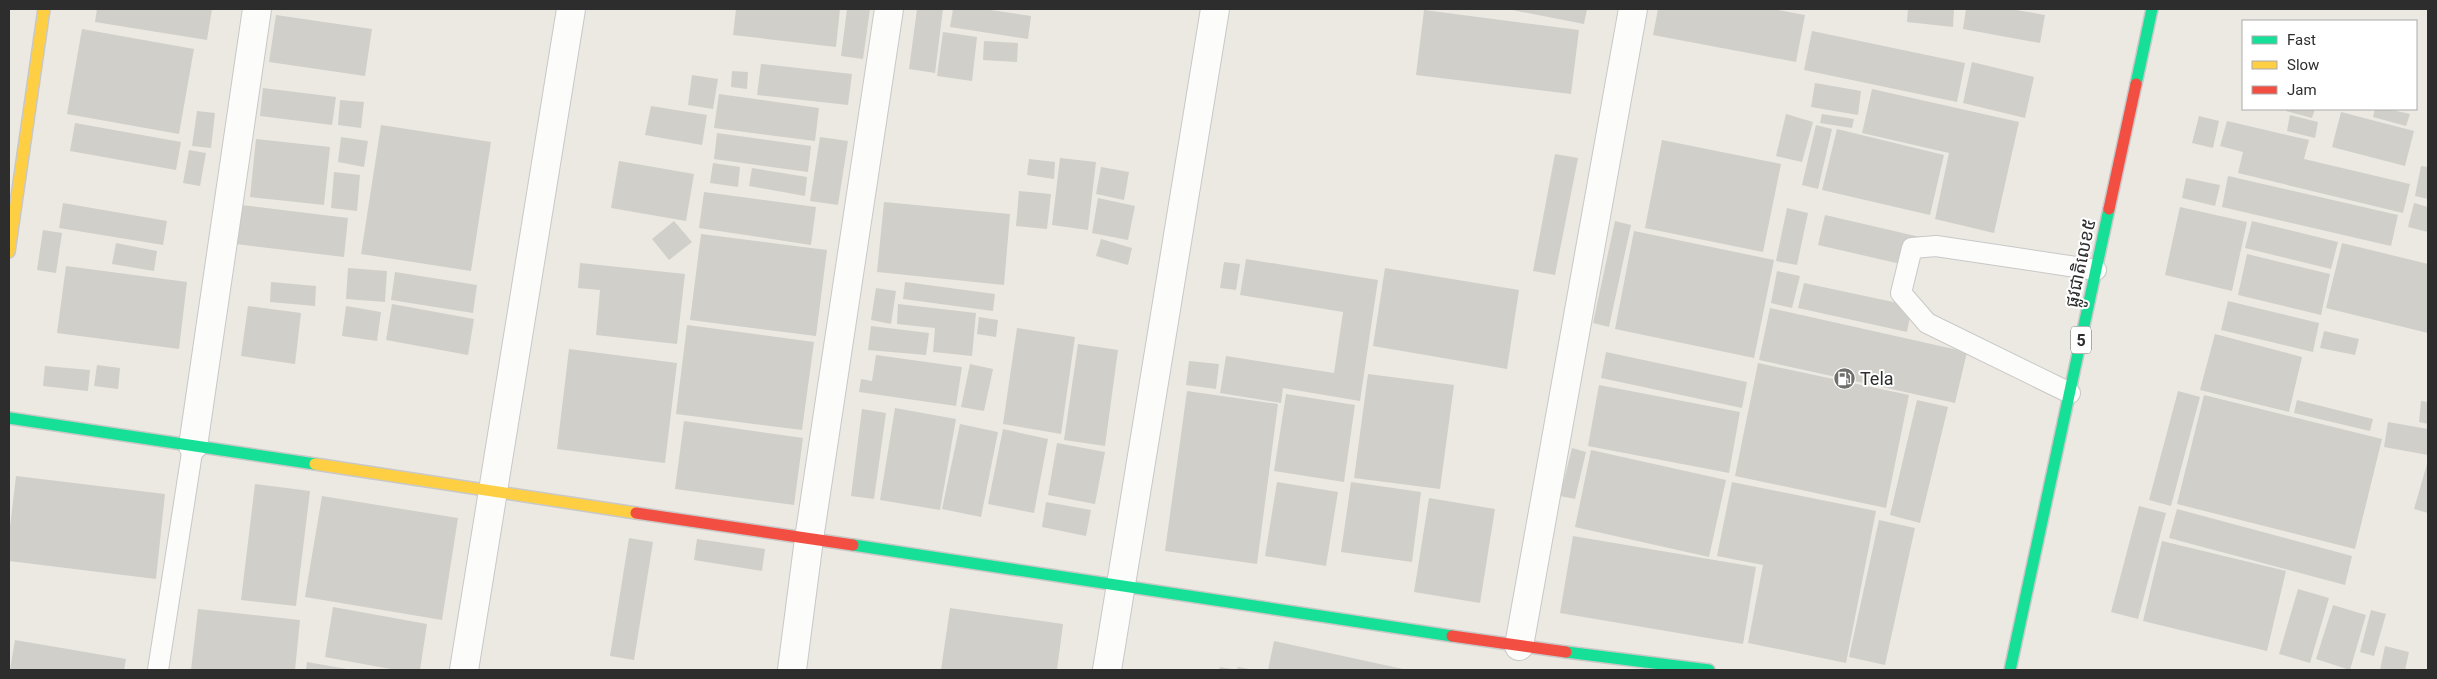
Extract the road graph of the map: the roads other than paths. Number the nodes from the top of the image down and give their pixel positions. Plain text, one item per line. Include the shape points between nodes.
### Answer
1 (44, 9) edge
2 (257, 9) edge
3 (571, 9) edge
4 (889, 9) edge
5 (1215, 9) edge
6 (1633, 9) edge
7 (2152, 9) edge
8 (9, 252) edge
9 (2096, 270) junction
10 (2070, 393) junction
11 (9, 418) edge
12 (193, 446) junction
13 (495, 492) junction
14 (809, 539) junction
15 (1121, 586) junction
16 (1519, 646) junction
17 (158, 670) edge
18 (464, 670) edge
19 (792, 670) edge
20 (1107, 670) edge
21 (1709, 670) edge
22 (2010, 670) edge

1 - 8 main road
2 - 12 street
3 - 13 street
4 - 14 street
5 - 15 street
6 - 16 street
7 - 9 main road, ផ្លូវជាតិលេខ៥ / 5
9 - 10 main road, ផ្លូវជាតិលេខ៥ / 5
9 - 10 lane via 1936,246 1912,248 1906,269 1901,293 1927,323
10 - 22 main road, ផ្លូវជាតិលេខ៥ / 5
11 - 12 main road
12 - 13 main road
12 - 17 lane
13 - 14 main road
13 - 18 street
14 - 15 main road
14 - 19 street
15 - 16 main road
15 - 20 street
16 - 21 main road

